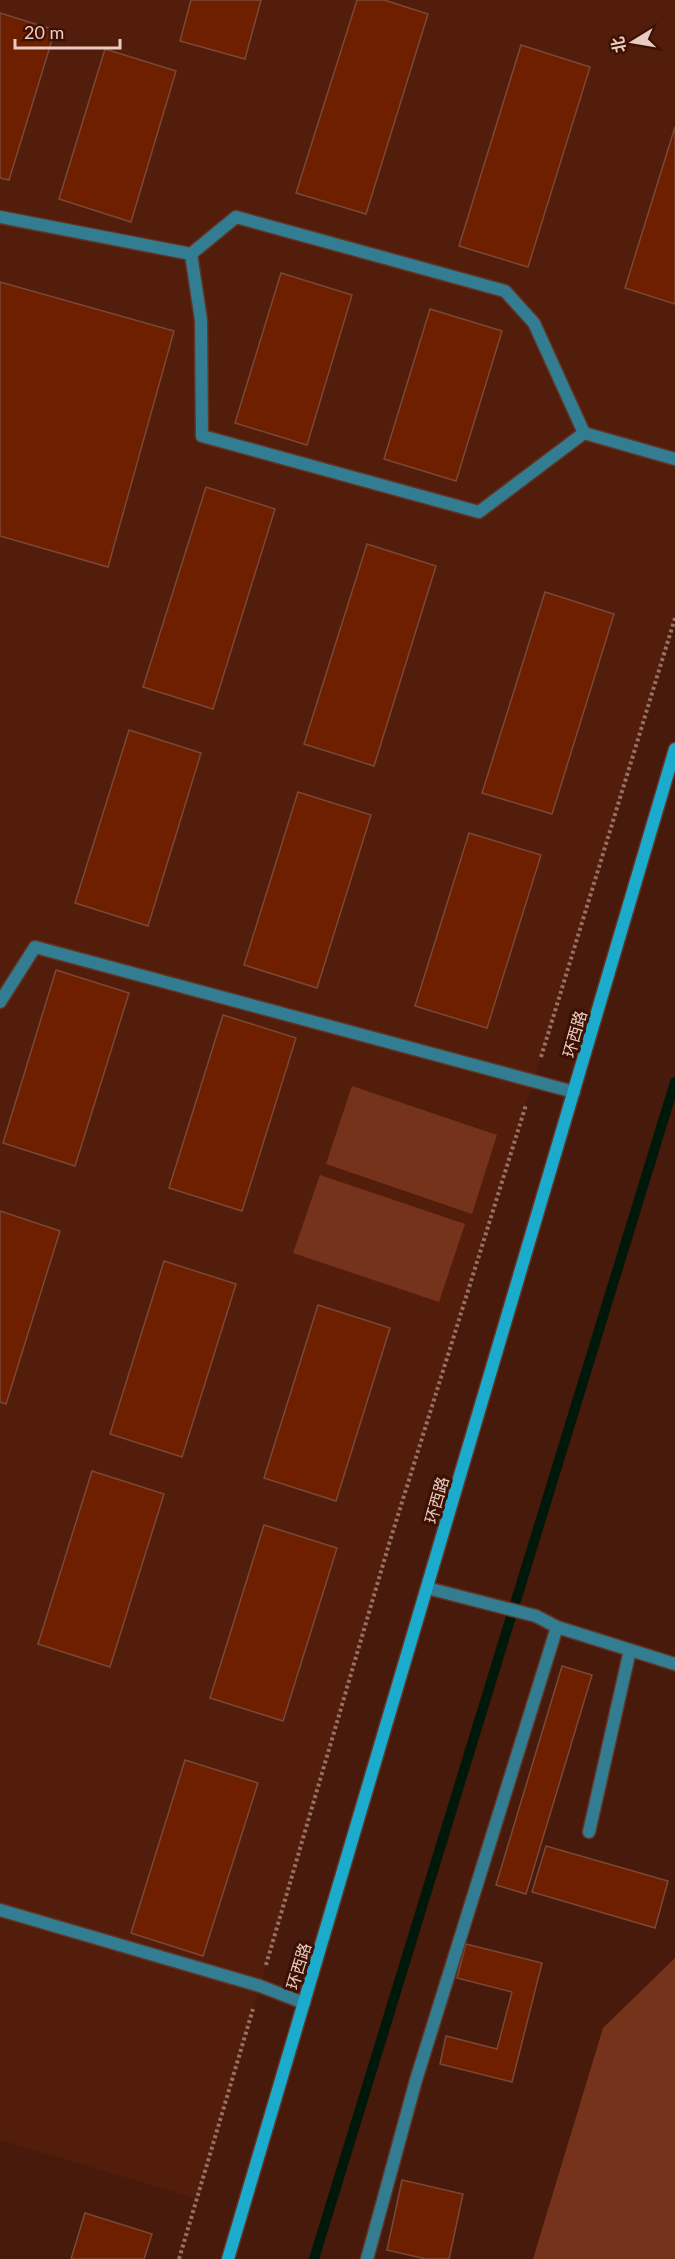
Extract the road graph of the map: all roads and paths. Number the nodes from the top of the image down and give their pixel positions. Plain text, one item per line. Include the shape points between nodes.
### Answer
1 (0, 217) edge
2 (191, 254) junction
3 (584, 433) junction
4 (675, 459) edge
5 (675, 618) edge
6 (675, 749) edge
7 (0, 1002) edge
8 (533, 1081) junction
9 (574, 1092) junction
10 (427, 1588) junction
11 (557, 1627) junction
12 (630, 1650) junction
13 (675, 1664) edge
14 (589, 1832) dead end
15 (0, 1910) edge
16 (260, 1986) junction
17 (304, 2003) junction
18 (179, 2259) edge
19 (228, 2259) edge
20 (367, 2259) edge

1 - 2 street
2 - 3 street via 236,217 505,291 534,323
2 - 3 street via 201,320 202,436 479,512
3 - 4 street
5 - 8 path
6 - 9 street, 环西路
7 - 8 street via 35,946
8 - 9 street
8 - 16 path via 386,1555
9 - 10 street, 环西路
10 - 11 street via 536,1616
10 - 17 street, 环西路
11 - 12 street
11 - 20 street via 416,2080
12 - 13 street
12 - 14 street
15 - 16 street
16 - 17 street
16 - 18 path
17 - 19 street, 环西路

